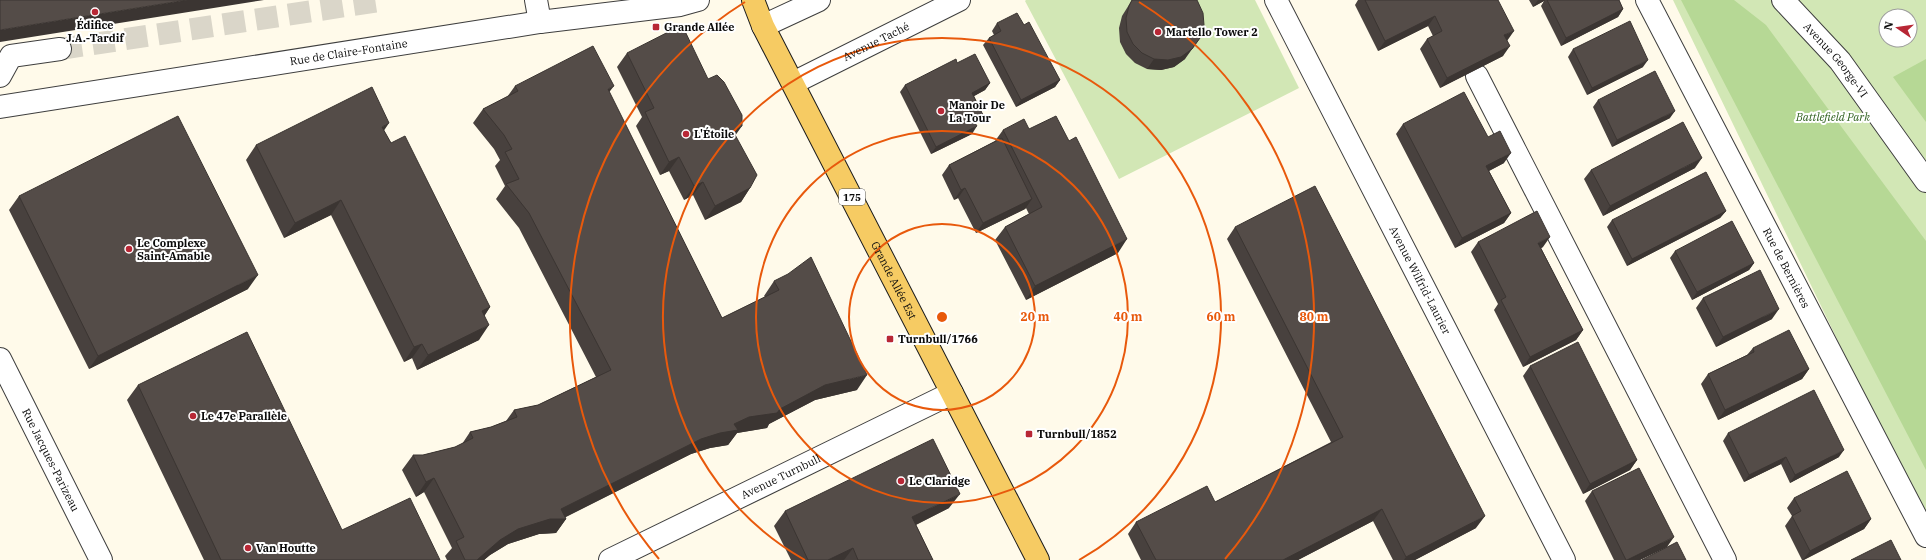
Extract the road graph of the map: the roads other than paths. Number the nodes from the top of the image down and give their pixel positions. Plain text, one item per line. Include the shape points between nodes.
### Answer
1 (536, 0) edge
2 (698, 0) edge
3 (753, 0) edge
4 (819, 0) edge
5 (960, 0) edge
6 (1276, 0) edge
7 (1647, 0) edge
8 (1783, 0) edge
9 (540, 22) junction
10 (763, 26) junction
11 (60, 49) tunnel mouth
12 (0, 76) edge
13 (1477, 76) edge
14 (793, 83) junction
15 (0, 103) edge
16 (1926, 181) edge
17 (0, 359) edge
18 (952, 393) junction
19 (1926, 536) edge
20 (101, 560) edge
21 (610, 560) edge
22 (1038, 560) edge
23 (1564, 560) edge
24 (1725, 560) edge

1 - 9 street
2 - 9 street, Rue de Claire-Fontaine via 670,7
3 - 10 main road, Grande Allée Est / 175
4 - 10 street
5 - 14 street, Avenue Taché
6 - 23 street, Avenue Wilfrid-Laurier
7 - 19 street, Rue de Bernières
8 - 16 street, Avenue George-VI via 1840,61
9 - 15 street, Rue de Claire-Fontaine
10 - 14 main road, Grande Allée Est / 175
11 - 12 street via 11,56
13 - 24 street
14 - 18 main road, Grande Allée Est / 175
17 - 20 street, Rue Jacques-Parizeau
18 - 21 street, Avenue Turnbull
18 - 22 main road, Grande Allée Est / 175

